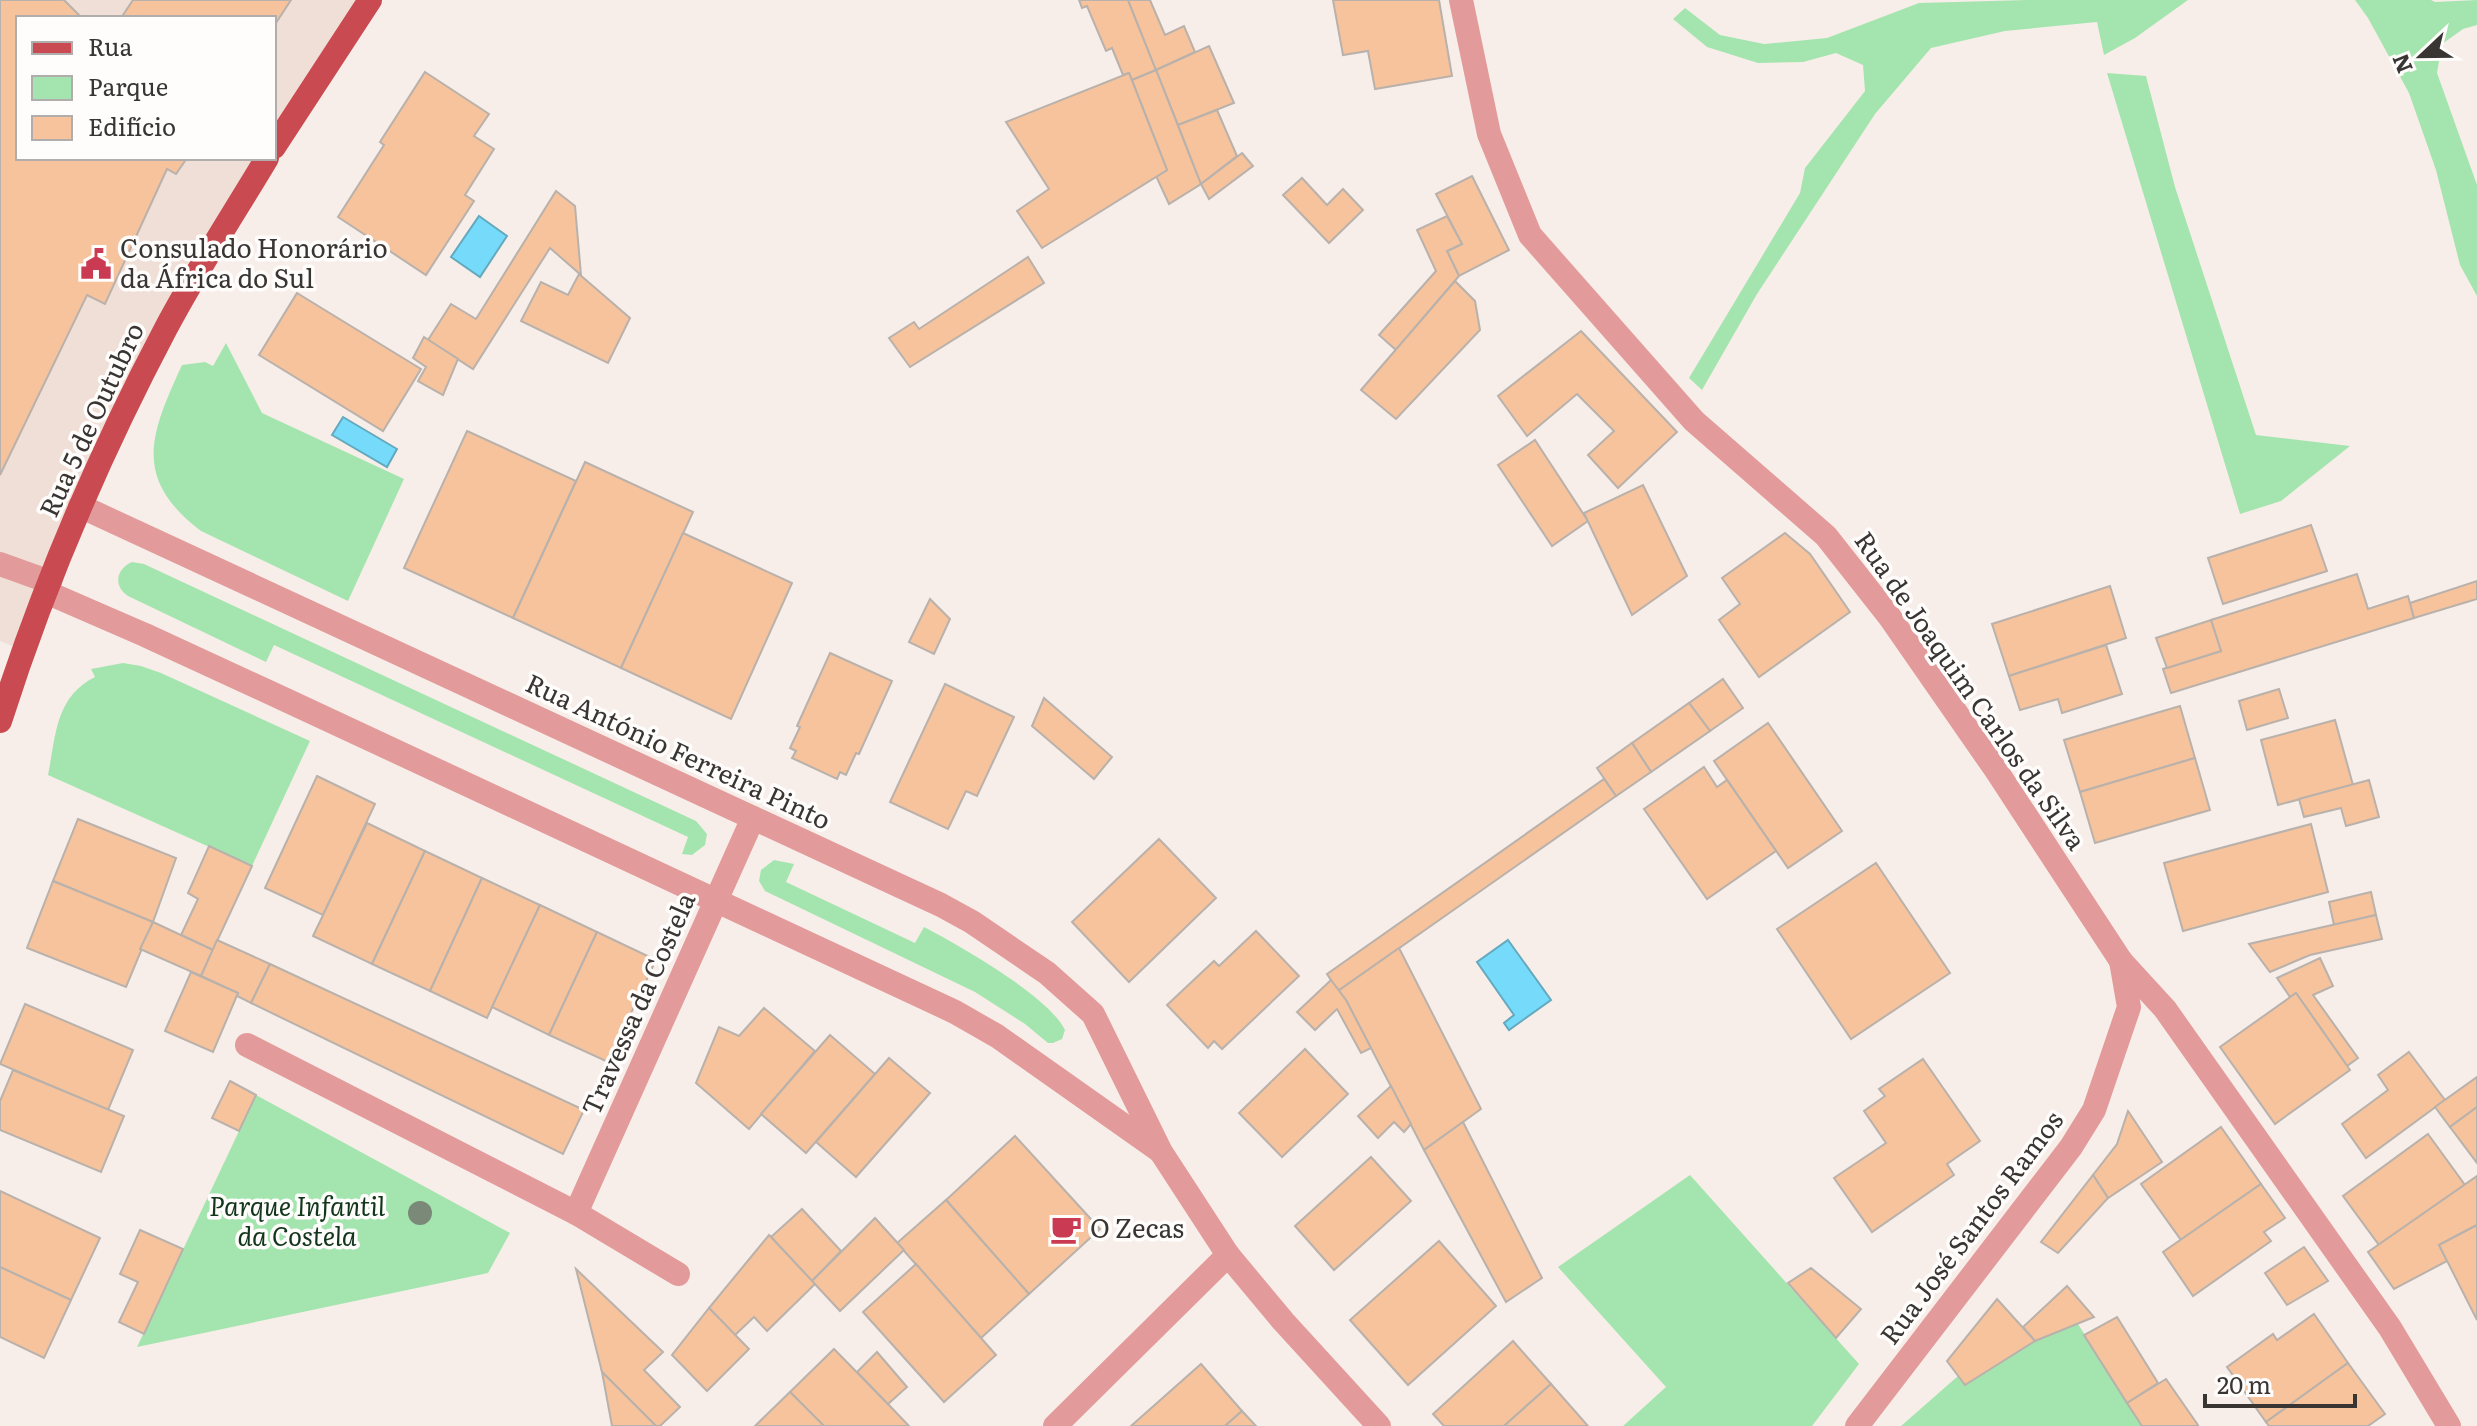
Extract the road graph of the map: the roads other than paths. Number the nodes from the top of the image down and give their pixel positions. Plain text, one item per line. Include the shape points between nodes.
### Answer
1 (370, 0) edge
2 (1461, 0) edge
3 (276, 144) edge
4 (266, 160) edge
5 (80, 506) junction
6 (0, 564) edge
7 (48, 587) junction
8 (0, 721) edge
9 (753, 818) junction
10 (716, 900) junction
11 (2121, 961) junction
12 (247, 1045) dead end
13 (1161, 1152) junction
14 (576, 1213) junction
15 (1228, 1255) junction
16 (678, 1274) dead end
17 (1055, 1426) edge
18 (1379, 1426) edge
19 (1857, 1426) edge
20 (2449, 1426) edge

1 - 3 main road
2 - 11 street, Rua de Joaquim Carlos da Silva via 1489,134 1530,235 1694,421 1826,536 1996,770
4 - 5 main road, Rua 5 de Outubro via 166,327
5 - 7 main road, Rua 5 de Outubro
5 - 9 street, Rua António Ferreira Pinto
6 - 7 street, Rua António Ferreira Pinto
7 - 8 main road, Rua 5 de Outubro
7 - 10 street, Rua António Ferreira Pinto
9 - 10 street, Travessa da Costela
9 - 13 street, Rua António Ferreira Pinto via 941,905 1047,973 1093,1014
10 - 13 street, Rua António Ferreira Pinto via 987,1030
10 - 14 street, Travessa da Costela
11 - 19 street, Rua José Santos Ramos via 2129,1007 2094,1110
11 - 20 street, Rua de Joaquim Carlos da Silva via 2165,1009 2273,1162 2390,1328
12 - 14 street
13 - 15 street, Rua António Ferreira Pinto
14 - 16 street
15 - 17 street
15 - 18 street, Rua António Ferreira Pinto

